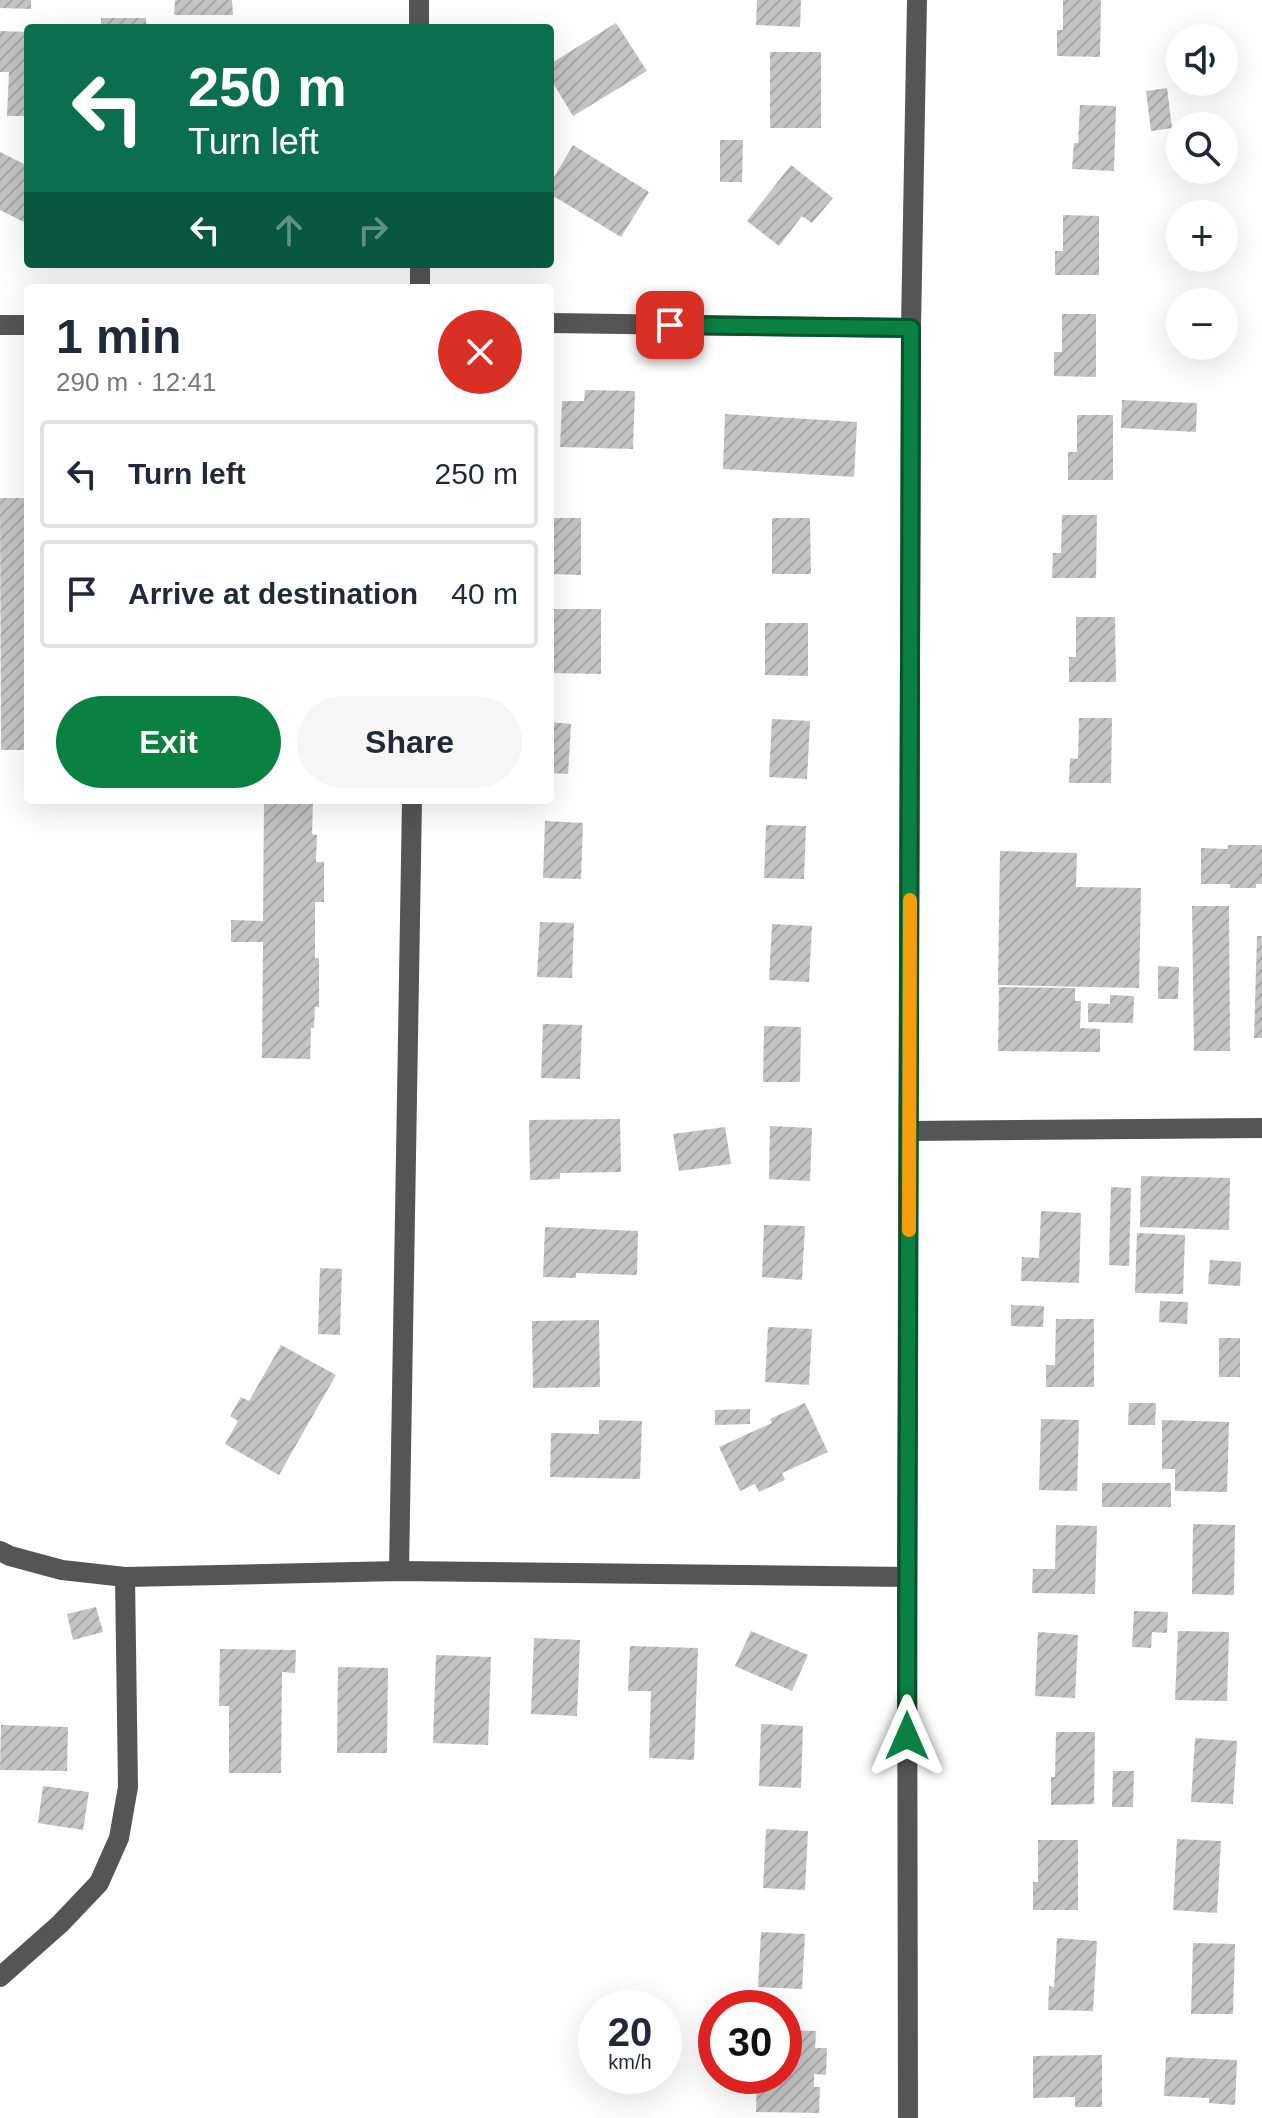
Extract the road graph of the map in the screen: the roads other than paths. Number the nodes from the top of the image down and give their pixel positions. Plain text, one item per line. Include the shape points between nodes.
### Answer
1 (419, 0) edge
2 (917, 0) edge
3 (419, 24) edge
4 (554, 323) edge
5 (0, 325) edge
6 (24, 325) edge
7 (911, 328) junction
8 (412, 804) edge
9 (1262, 1128) edge
10 (909, 1131) junction
11 (0, 1551) edge
12 (399, 1571) junction
13 (125, 1577) junction
14 (907, 1577) junction
15 (0, 1977) edge
16 (908, 2118) edge

1 - 3 street
2 - 7 street
4 - 7 street
5 - 6 street
7 - 10 street
8 - 12 street
9 - 10 street
10 - 14 street
11 - 13 street via 62,1570
12 - 13 street
12 - 14 street
13 - 15 street via 128,1787 119,1838 99,1883
14 - 16 street

